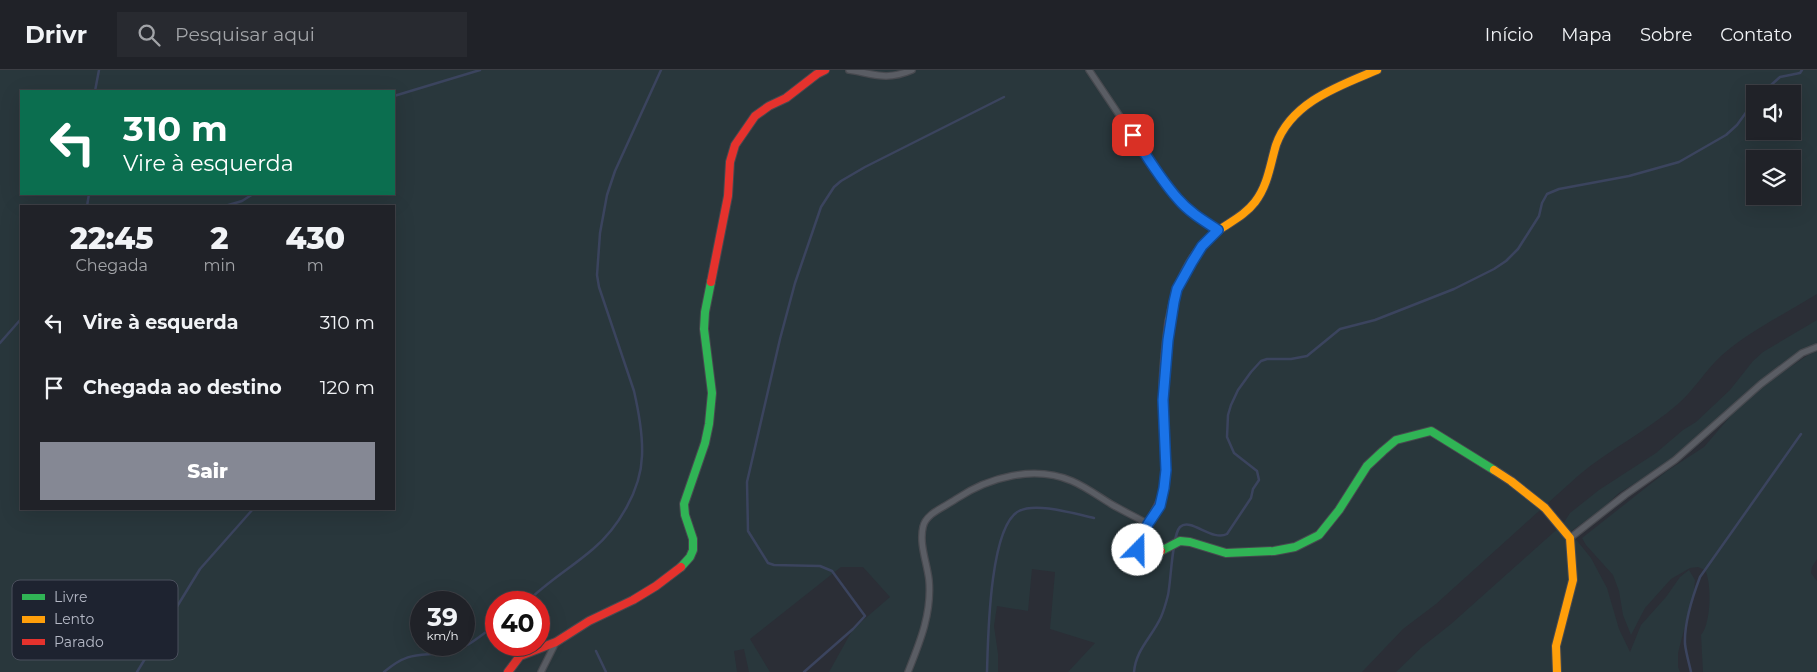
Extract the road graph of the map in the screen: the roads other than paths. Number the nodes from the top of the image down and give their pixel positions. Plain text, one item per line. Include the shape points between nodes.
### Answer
1 (825, 70) edge
2 (849, 70) edge
3 (912, 70) edge
4 (1089, 70) edge
5 (1377, 70) edge
6 (1218, 230) junction
7 (1817, 347) edge
8 (1148, 524) junction
9 (1570, 538) junction
10 (556, 642) junction
11 (508, 672) edge
12 (541, 672) edge
13 (908, 672) edge
14 (1557, 672) edge

1 - 10 street via 755,116 732,154 728,196 704,321 712,393 709,424 684,504 693,539 690,557 681,568 656,586
2 - 3 street via 893,76
4 - 6 street via 1178,200
5 - 6 street via 1319,97 1290,119 1278,141 1263,190 1245,213
6 - 8 street via 1202,246 1177,289 1168,340 1163,400 1164,488 1160,506
7 - 9 street via 1760,384 1675,460
8 - 9 street via 1138,550 1144,558 1158,555 1180,541 1226,552 1295,548 1320,534 1367,466 1382,451 1396,440 1431,431 1511,481 1544,508
8 - 13 street via 1081,485 1058,476 1008,476 970,490 933,513 924,523 922,538 929,580 928,612
9 - 14 street via 1573,580 1556,646
10 - 11 street via 520,656
10 - 12 street

